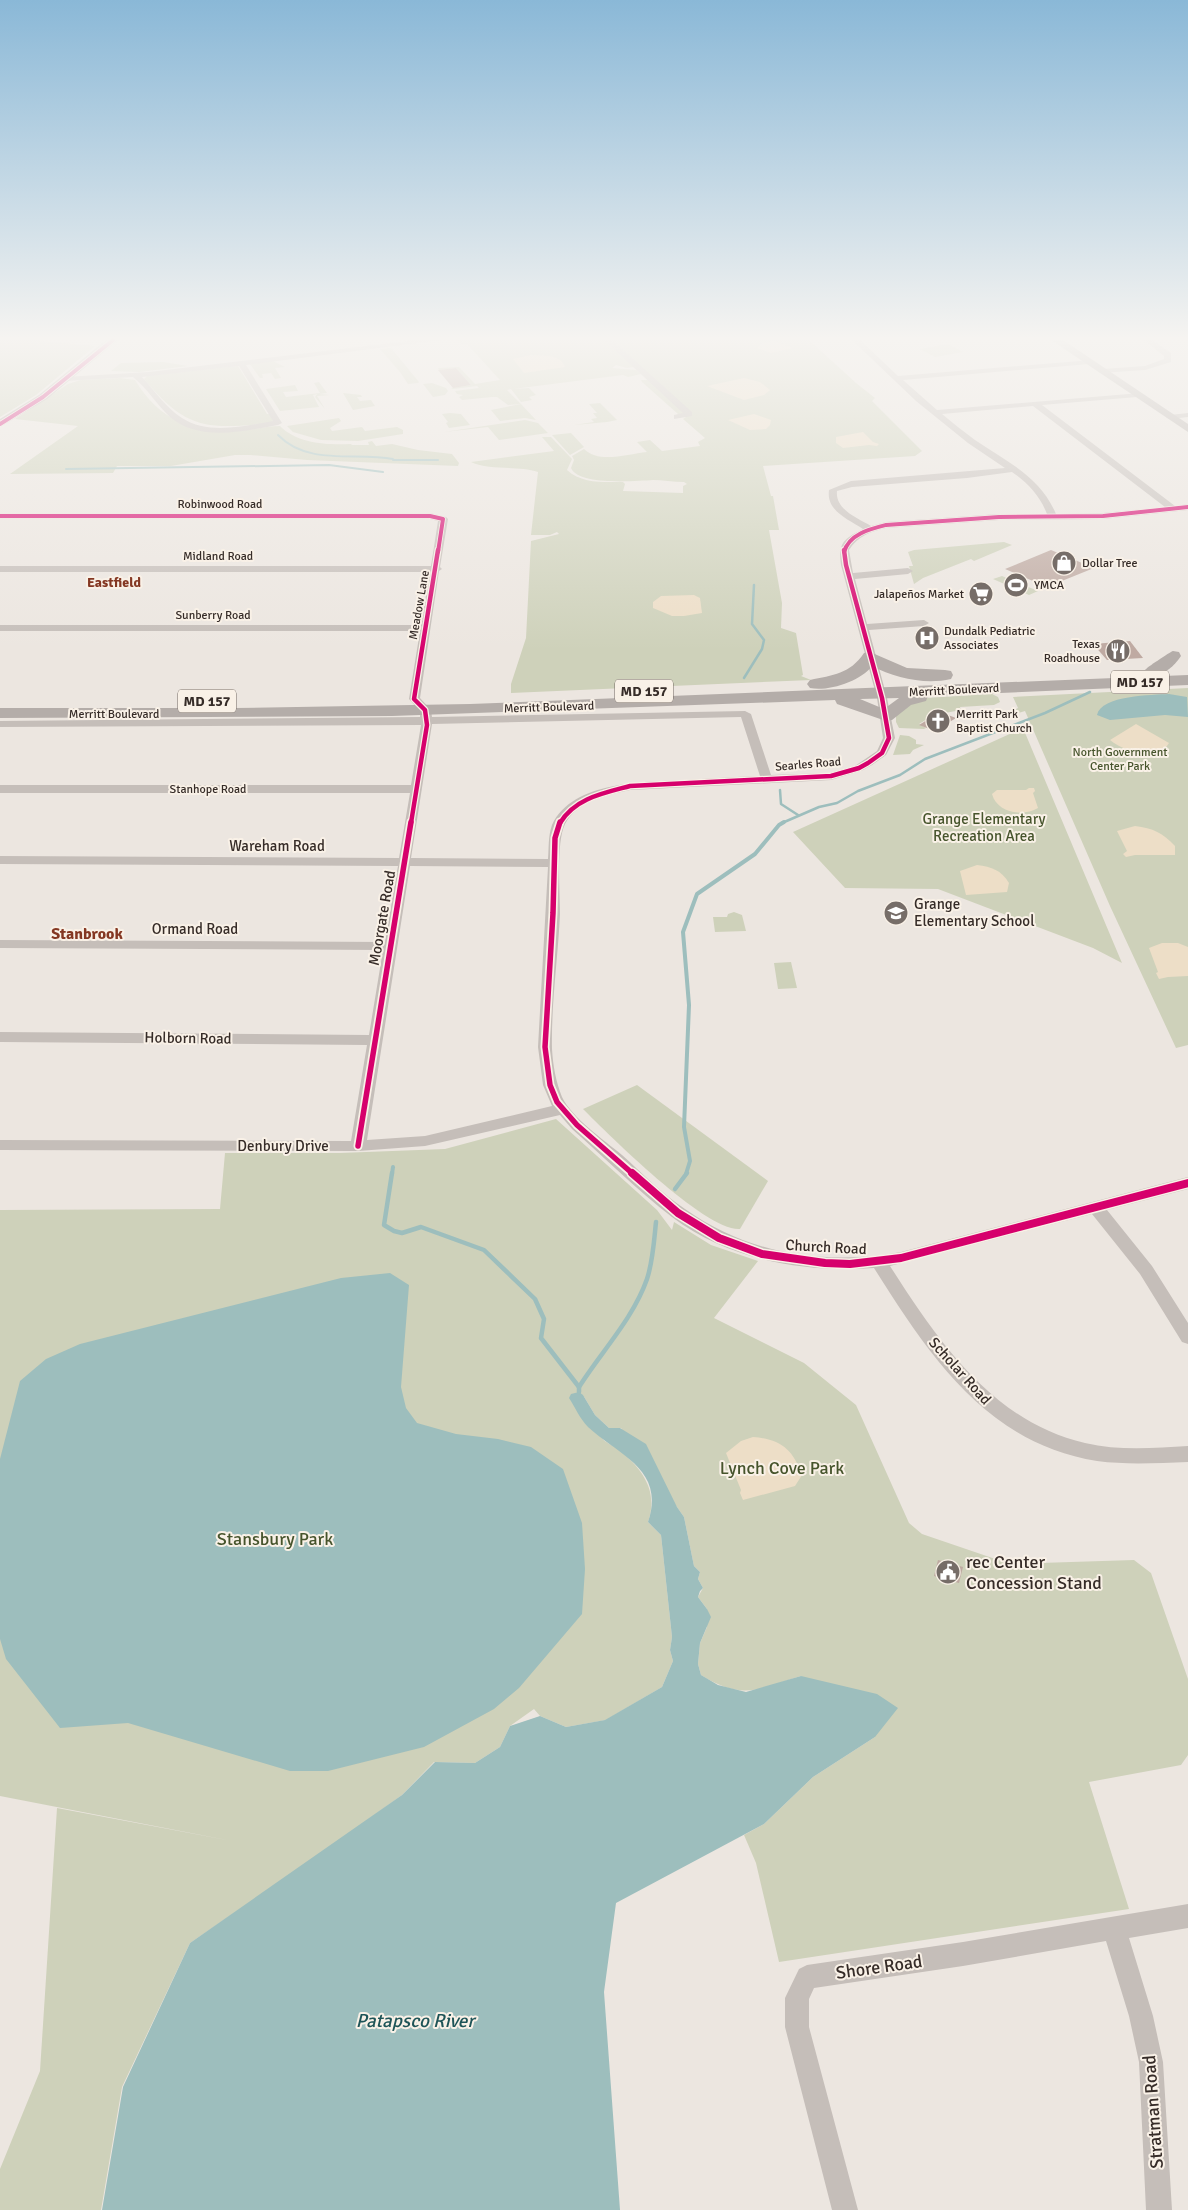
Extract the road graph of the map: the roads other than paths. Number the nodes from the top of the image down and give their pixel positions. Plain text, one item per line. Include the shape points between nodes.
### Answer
1 (973, 443) edge
2 (1087, 443) edge
3 (1014, 469) junction
4 (1188, 507) edge
5 (1174, 509) junction
6 (0, 516) edge
7 (440, 517) joint
8 (1053, 517) junction
9 (870, 529) junction
10 (0, 568) edge
11 (437, 569) junction
12 (908, 571) dead end
13 (850, 576) junction
14 (924, 623) dead end
15 (863, 627) junction
16 (0, 628) edge
17 (426, 628) junction
18 (1173, 656) dead end
19 (870, 657) junction
20 (1188, 669) edge
21 (1153, 670) junction
22 (1034, 676) junction
23 (1188, 680) edge
24 (879, 688) junction
25 (976, 689) junction
26 (817, 690) junction
27 (0, 702) edge
28 (422, 710) junction
29 (0, 713) edge
30 (886, 716) junction
31 (0, 724) edge
32 (766, 780) junction
33 (0, 789) edge
34 (416, 789) junction
35 (0, 860) edge
36 (404, 862) junction
37 (555, 863) junction
38 (0, 944) edge
39 (389, 946) junction
40 (0, 1037) edge
41 (375, 1040) junction
42 (562, 1109) junction
43 (0, 1145) edge
44 (358, 1146) junction
45 (1188, 1184) edge
46 (1096, 1207) junction
47 (879, 1262) junction
48 (1188, 1337) edge
49 (1188, 1454) edge
50 (1188, 1916) edge
51 (1114, 1928) junction
52 (845, 2210) edge
53 (1159, 2210) edge

1 - 3 street
2 - 5 street
3 - 8 street via 1041,493
3 - 9 street via 851,484 834,490 832,499 839,510
4 - 5 street, Searles Road
5 - 8 street, Searles Road
6 - 7 street, Robinwood Road
7 - 11 street, Meadow Lane via 444,523
8 - 9 street, Searles Road via 973,518
9 - 13 street, Searles Road via 850,540 844,550
10 - 11 street, Midland Road
11 - 17 street, Meadow Lane
12 - 13 street
13 - 15 street, Searles Road
14 - 15 street
15 - 19 street, Searles Road
16 - 17 street, Sunberry Road
17 - 28 street, Meadow Lane
18 - 21 main road via 1164,666
19 - 22 main road via 887,668 910,676 998,673
19 - 24 street, Searles Road
19 - 26 main road via 861,670
20 - 21 main road, Merritt Boulevard / MD 157
21 - 22 main road, Merritt Boulevard / MD 157
22 - 24 main road, Merritt Boulevard / MD 157
23 - 25 main road, Merritt Boulevard / MD 157
24 - 25 main road, Merritt Boulevard / MD 157
24 - 26 main road, Merritt Boulevard / MD 157
24 - 30 street, Searles Road
25 - 30 main road via 964,694 918,697 901,703
26 - 28 main road, Merritt Boulevard / MD 157
26 - 30 main road
27 - 28 main road, Merritt Boulevard / MD 157
28 - 29 main road, Merritt Boulevard / MD 157
28 - 31 street, Merritt Boulevard
28 - 32 street, Merritt Boulevard via 745,714
28 - 34 street, Moorgate Road
30 - 32 street, Searles Road via 889,730 887,745 868,764 831,776
32 - 37 street, Searles Road via 630,786 598,794 584,800 564,816 555,838
33 - 34 street, Stanhope Road
34 - 36 street, Moorgate Road
35 - 36 street, Wareham Road
36 - 37 street, Wareham Road
36 - 39 street, Moorgate Road
37 - 42 street, Searles Road via 545,1047 550,1085
38 - 39 street, Ormand Road
39 - 41 street, Moorgate Road
40 - 41 street, Holborn Road
41 - 44 street, Moorgate Road
42 - 44 street, Denbury Drive via 433,1139
42 - 47 street, Church Road via 586,1135 659,1199 719,1238 776,1257 825,1263
43 - 44 street, Denbury Drive
45 - 46 street, Church Road
46 - 47 street, Church Road
46 - 48 street via 1146,1270
47 - 49 street, Scholar Road via 925,1332 957,1372 1013,1423 1036,1436 1087,1452
50 - 51 street, Shore Road
51 - 52 street, Shore Road via 807,1977 798,1998 797,2027
51 - 53 street, Stratman Road via 1141,2016 1151,2062

